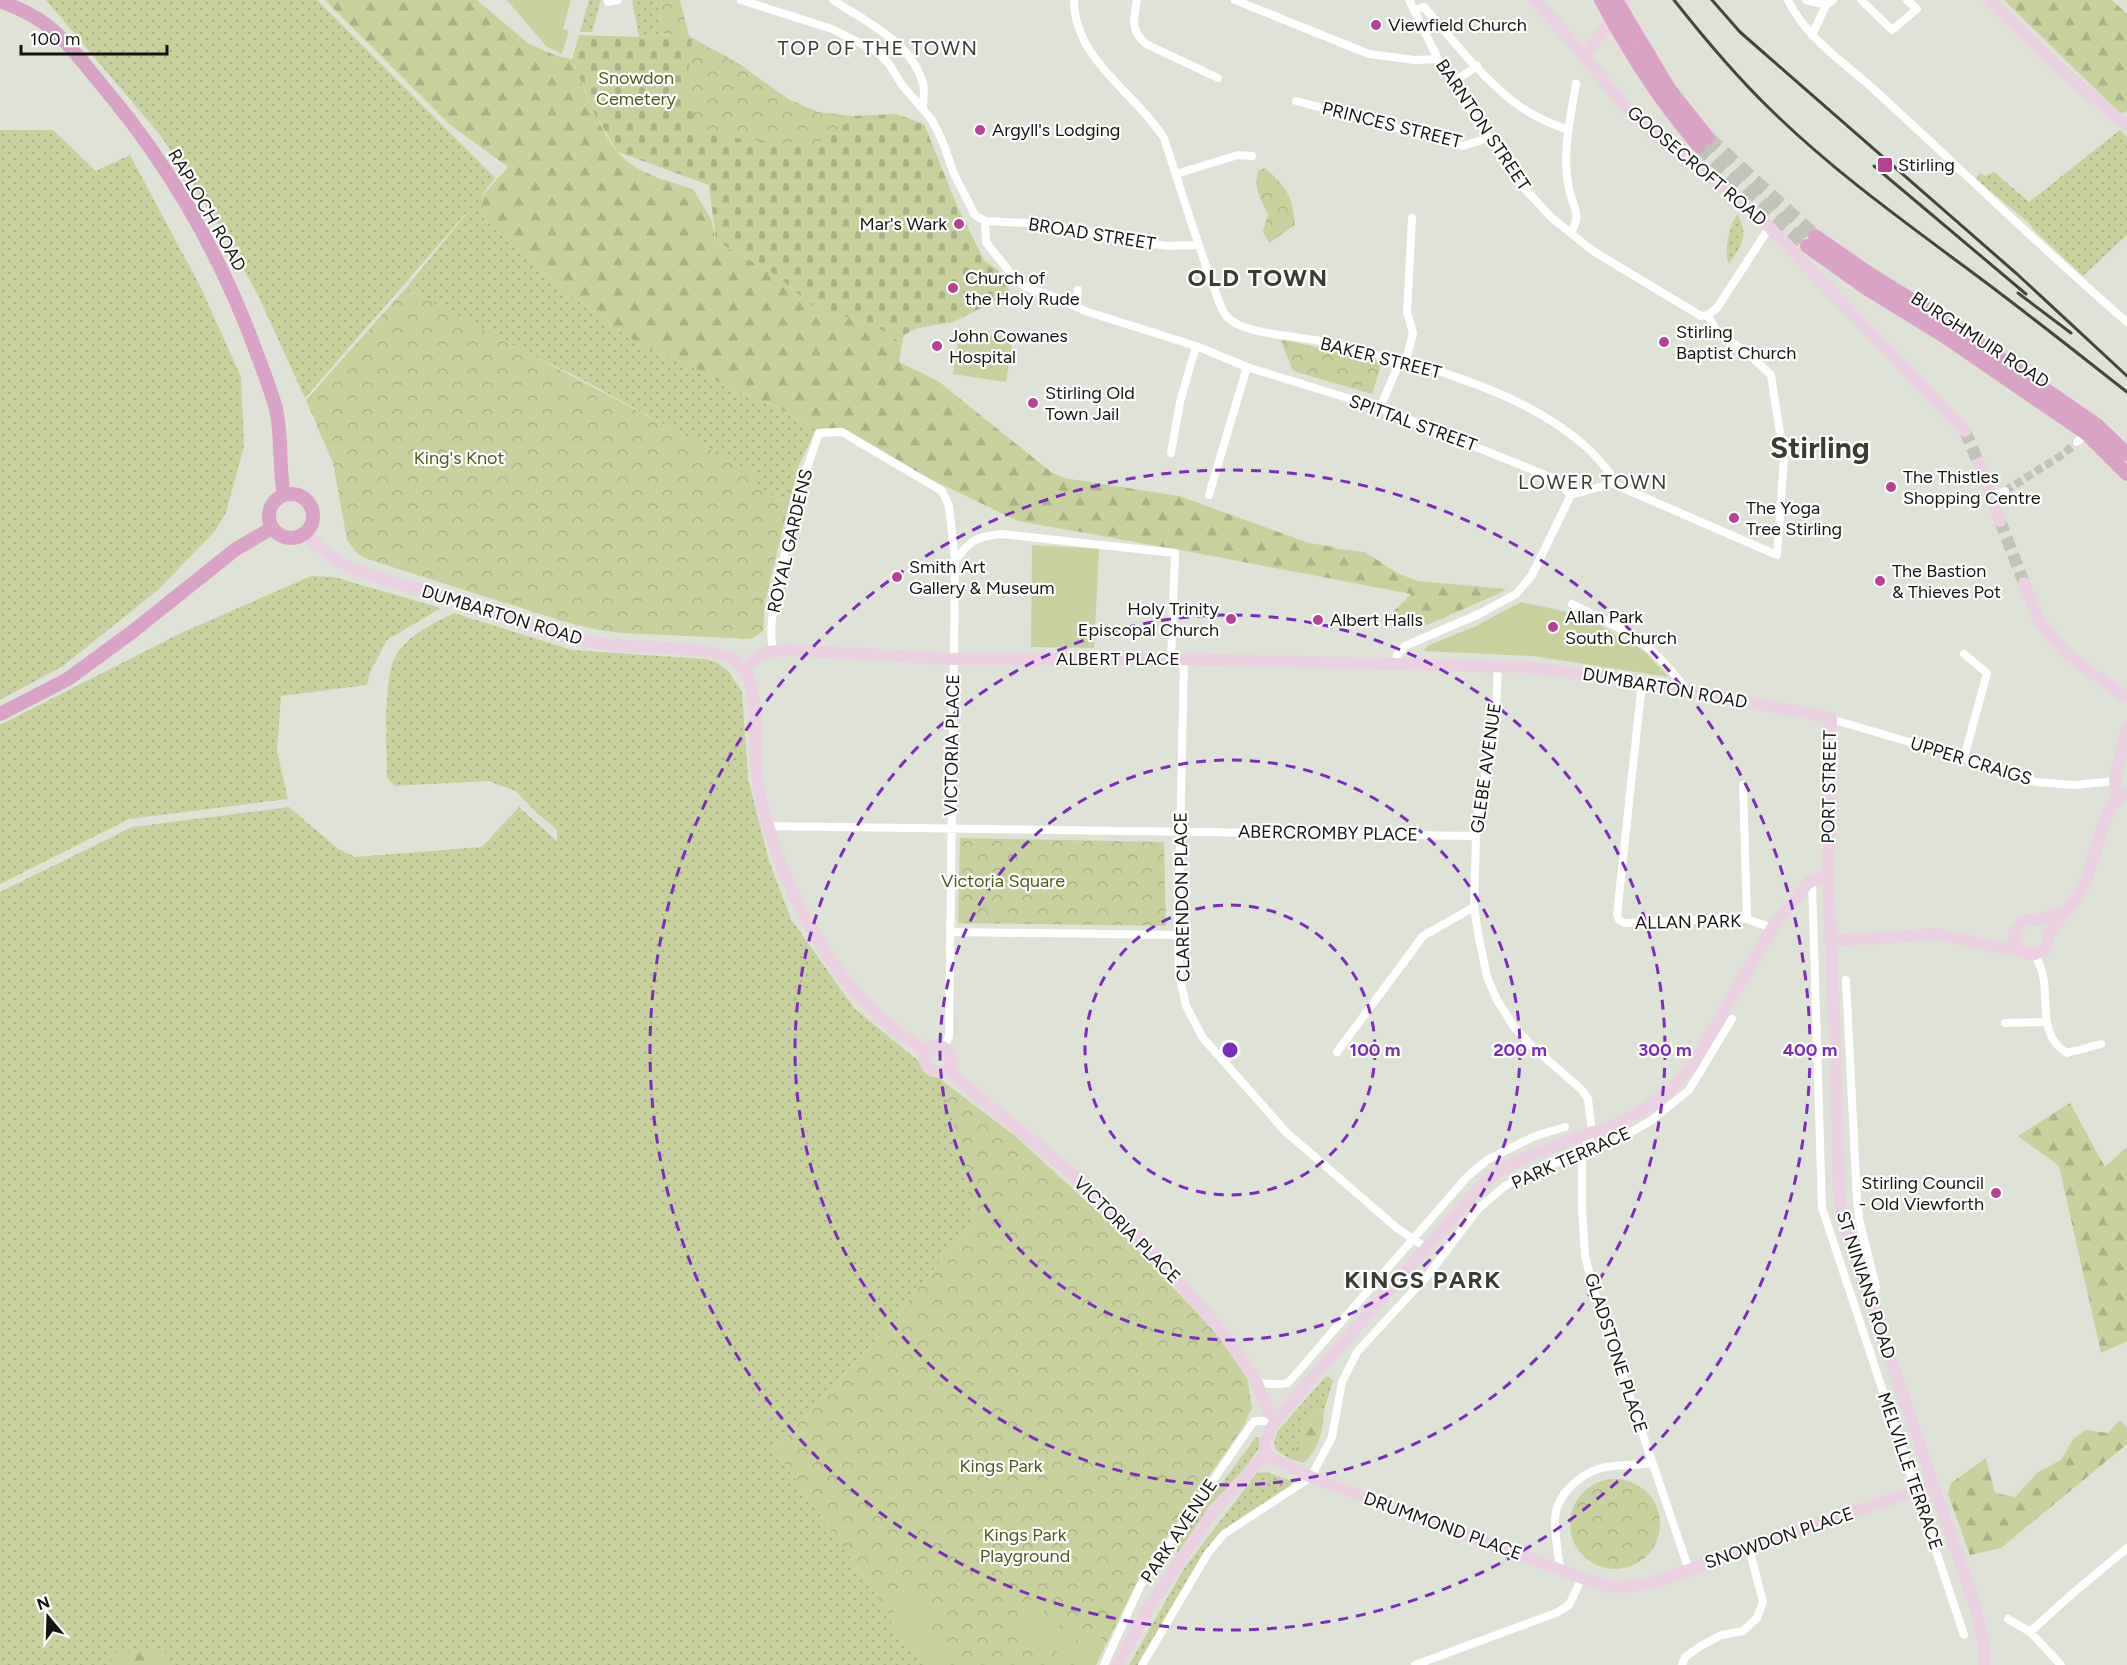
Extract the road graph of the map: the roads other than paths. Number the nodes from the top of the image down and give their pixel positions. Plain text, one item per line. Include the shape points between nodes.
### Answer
1 (0, 0) edge
2 (618, 0) edge
3 (741, 0) edge
4 (833, 0) edge
5 (1074, 0) edge
6 (1137, 0) edge
7 (1235, 0) edge
8 (1409, 0) edge
9 (1534, 0) edge
10 (1601, 0) edge
11 (1616, 0) edge
12 (1626, 0) edge
13 (1788, 0) edge
14 (1806, 0) edge
15 (1862, 0) edge
16 (1877, 0) edge
17 (1907, 0) edge
18 (1989, 0) edge
19 (608, 2) dead end
20 (1829, 3) edge
21 (1869, 8) junction
22 (1414, 10) junction
23 (1812, 35) junction
24 (1584, 57) junction
25 (1437, 59) junction
26 (1477, 66) junction
27 (1218, 78) dead end
28 (1452, 83) junction
29 (1576, 84) dead end
30 (1296, 101) dead end
31 (923, 108) junction
32 (2127, 124) edge
33 (1568, 130) junction
34 (1488, 138) junction
35 (1252, 156) dead end
36 (1176, 174) junction
37 (1412, 218) dead end
38 (985, 220) junction
39 (1769, 228) junction
40 (1572, 233) junction
41 (1811, 241) tunnel mouth
42 (1198, 245) junction
43 (1078, 290) dead end
44 (1076, 306) junction
45 (1708, 315) junction
46 (2127, 322) edge
47 (1196, 346) junction
48 (1403, 360) junction
49 (1247, 367) junction
50 (1380, 408) junction
51 (1965, 431) tunnel mouth
52 (819, 433) joint
53 (2087, 434) junction
54 (1171, 453) dead end
55 (2127, 454) edge
56 (1979, 464) tunnel mouth
57 (2127, 474) edge
58 (1609, 482) junction
59 (2006, 491) tunnel mouth
60 (284, 495) junction
61 (1209, 495) dead end
62 (1570, 495) junction
63 (1991, 496) junction
64 (2000, 521) tunnel mouth
65 (272, 528) junction
66 (304, 534) junction
67 (955, 561) junction
68 (2024, 584) tunnel mouth
69 (1572, 604) dead end
70 (773, 651) junction
71 (1964, 654) dead end
72 (953, 659) junction
73 (1171, 659) junction
74 (1184, 660) junction
75 (1396, 663) junction
76 (1498, 665) junction
77 (745, 669) junction
78 (1642, 683) junction
79 (1688, 691) junction
80 (2127, 698) edge
81 (0, 714) edge
82 (1830, 719) junction
83 (2127, 727) edge
84 (1964, 758) junction
85 (2115, 781) junction
86 (1743, 785) dead end
87 (2122, 796) edge
88 (770, 826) junction
89 (951, 830) junction
90 (1180, 831) junction
91 (1476, 836) junction
92 (1828, 854) joint
93 (1828, 876) junction
94 (1812, 881) junction
95 (1474, 907) junction
96 (2066, 911) junction
97 (1747, 919) junction
98 (2036, 921) junction
99 (1772, 928) junction
100 (952, 932) junction
101 (2014, 933) junction
102 (2048, 934) junction
103 (1178, 935) junction
104 (1830, 941) junction
105 (1986, 945) junction
106 (2018, 950) junction
107 (2035, 954) junction
108 (1846, 980) dead end
109 (1732, 1019) dead end
110 (2046, 1022) junction
111 (2005, 1023) dead end
112 (1850, 1041) junction
113 (1835, 1042) junction
114 (2101, 1044) dead end
115 (944, 1047) junction
116 (928, 1051) junction
117 (1337, 1052) dead end
118 (948, 1067) junction
119 (1565, 1127) dead end
120 (1592, 1132) junction
121 (1582, 1153) junction
122 (1413, 1238) junction
123 (1427, 1248) junction
124 (1871, 1304) junction
125 (1257, 1383) junction
126 (1276, 1419) junction
127 (1265, 1455) junction
128 (1652, 1463) junction
129 (1311, 1477) junction
130 (1934, 1485) junction
131 (1916, 1491) junction
132 (1749, 1548) junction
133 (2127, 1548) edge
134 (1560, 1568) junction
135 (1689, 1570) junction
136 (1582, 1578) junction
137 (1624, 1587) joint
138 (2008, 1619) dead end
139 (2030, 1632) junction
140 (1964, 1635) dead end
141 (1419, 1664) edge
142 (1104, 1665) edge
143 (1117, 1665) edge
144 (1142, 1665) edge
145 (1682, 1665) edge
146 (1985, 1665) edge
147 (2061, 1665) edge

1 - 60 main road, RAPLOCH ROAD via 55,32 89,70 151,149 195,219 231,288 275,405
2 - 19 street
3 - 31 street via 832,29 878,52
4 - 31 street via 900,46 914,63 924,85
5 - 36 street, BAKER STREET via 1089,48 1114,82 1158,127
6 - 27 street via 1133,23 1139,38
7 - 25 street via 1369,54
8 - 22 street, BARNTON STREET
9 - 24 street, GOOSECROFT ROAD
10 - 11 main road via 1674,118 1703,142
12 - 24 street
13 - 23 street via 1795,16
14 - 20 street
15 - 21 street
16 - 21 street
17 - 21 street via 1917,9 1892,30
18 - 32 street via 2058,68
20 - 23 street
22 - 25 street, BARNTON STREET
22 - 26 street via 1424,7
23 - 46 street
24 - 39 street, GOOSECROFT ROAD via 1629,111 1659,139 1751,208
25 - 28 street, BARNTON STREET
26 - 28 street
26 - 33 street via 1514,103
28 - 34 street, BARNTON STREET
29 - 33 street
30 - 34 street, PRINCES STREET via 1463,146
31 - 38 street via 942,140 969,207 975,216
33 - 40 street via 1566,169 1577,211
34 - 40 street, BARNTON STREET via 1524,188
35 - 36 street via 1238,155
36 - 42 street, BAKER STREET
37 - 48 street via 1407,312 1413,333
38 - 42 street, BROAD STREET via 1043,224 1167,246
38 - 44 street, SPITTAL STREET via 986,242 1016,280
39 - 45 street via 1717,308
39 - 51 street, GOOSECROFT ROAD
40 - 45 street, BARNTON STREET via 1593,251 1701,316
41 - 53 main road, BURGHMUIR ROAD via 1866,288
42 - 48 street, BAKER STREET via 1224,313 1236,324
43 - 44 street
44 - 47 street, SPITTAL STREET
45 - 58 street via 1715,329 1771,375 1784,459 1777,555
47 - 49 street, SPITTAL STREET
47 - 54 street
48 - 50 street
48 - 58 street, BAKER STREET via 1471,382 1538,411 1587,447 1610,473
49 - 50 street, SPITTAL STREET
49 - 61 street
50 - 62 street, SPITTAL STREET via 1555,479
52 - 67 street, VICTORIA PLACE via 842,432 942,491 950,506
52 - 70 street, ROYAL GARDENS via 788,534 771,624
53 - 55 main road, BURGHMUIR ROAD
53 - 57 main road, BURGHMUIR ROAD
56 - 63 street
58 - 62 street
59 - 63 street
60 - 65 main road via 270,508
60 - 66 main road via 299,496 310,506 313,518
62 - 75 street via 1532,575 1516,594 1405,646
63 - 64 street
65 - 66 main road via 283,537
65 - 81 main road via 236,549 68,679
66 - 77 street, DUMBARTON ROAD via 352,568 521,624 619,646 714,653
67 - 72 street, VICTORIA PLACE
67 - 73 street via 978,537 1001,534 1175,553
68 - 80 street via 2039,620 2066,654
69 - 79 street via 1637,639
70 - 72 street, ALBERT PLACE
70 - 77 street via 755,656
71 - 84 street via 1987,673
72 - 73 street, ALBERT PLACE
72 - 89 street, VICTORIA PLACE
73 - 74 street, ALBERT PLACE
74 - 75 street, ALBERT PLACE
74 - 90 street, CLARENDON PLACE
75 - 76 street, ALBERT PLACE
76 - 78 street, DUMBARTON ROAD via 1571,671
76 - 91 street, GLEBE AVENUE via 1495,735 1479,801
77 - 88 street via 754,693 755,767
78 - 79 street, DUMBARTON ROAD
78 - 97 street, ALLAN PARK via 1619,920 1625,923
79 - 82 street, DUMBARTON ROAD
82 - 84 street, UPPER CRAIGS
82 - 92 street, PORT STREET
83 - 85 street
84 - 85 street, UPPER CRAIGS via 2035,782 2075,785
85 - 87 street
86 - 97 street
87 - 96 street via 2105,818 2082,888
88 - 89 street
88 - 116 street via 784,872 819,941 872,1010 907,1040
89 - 90 street
89 - 100 street
90 - 91 street, ABERCROMBY PLACE
90 - 103 street, CLARENDON PLACE
91 - 95 street, GLEBE AVENUE
92 - 93 street, ST NINIANS ROAD
93 - 94 street
93 - 104 street, ST NINIANS ROAD
94 - 99 street
94 - 131 street, MELVILLE TERRACE via 1822,1208
95 - 117 street via 1423,936
95 - 120 street, GLEBE AVENUE via 1487,977 1497,1000 1514,1027 1581,1089 1588,1099
96 - 98 street
96 - 102 street
97 - 99 street, ALLAN PARK
98 - 101 street via 2022,922
98 - 102 street
99 - 120 street via 1682,1079 1654,1103 1613,1126
100 - 103 street
100 - 115 street via 949,1037
101 - 105 street
101 - 106 street
102 - 107 street via 2044,949
103 - 122 street, CLARENDON PLACE via 1179,973 1186,1006 1203,1038 1286,1132
104 - 105 street via 1936,934
104 - 113 street, ST NINIANS ROAD
105 - 106 street
106 - 107 street
107 - 110 street via 2043,976
108 - 112 street
109 - 121 street, PARK TERRACE via 1689,1090 1652,1120 1616,1141
110 - 111 street
110 - 114 street via 2057,1047 2067,1053
112 - 113 street
112 - 124 street via 1857,1201 1876,1287
113 - 124 street, ST NINIANS ROAD via 1839,1196
115 - 116 street
115 - 118 street via 951,1056
116 - 118 street via 925,1058 933,1072
118 - 125 street, VICTORIA PLACE via 956,1078 1109,1208 1224,1334
119 - 122 street via 1535,1136 1487,1160
120 - 121 street, GLADSTONE PLACE
120 - 123 street via 1496,1173
121 - 128 street, GLADSTONE PLACE via 1586,1256
121 - 129 street, PARK TERRACE via 1505,1186 1478,1209 1428,1275 1357,1352 1342,1382 1332,1437
122 - 123 street, CLARENDON PLACE
122 - 125 street via 1288,1383
123 - 126 street
124 - 130 street, ST NINIANS ROAD
125 - 126 street, VICTORIA PLACE via 1269,1413
126 - 127 street via 1265,1440
126 - 142 street, PARK AVENUE via 1254,1421 1140,1586
127 - 129 street, DRUMMOND PLACE
127 - 143 street via 1213,1511 1149,1606
128 - 134 street via 1602,1468 1580,1477 1567,1491 1554,1520
128 - 135 street, GLADSTONE PLACE
129 - 134 street, DRUMMOND PLACE
129 - 144 street, PARK TERRACE via 1224,1534 1208,1553
130 - 131 street, SNOWDON PLACE
130 - 146 street, ST NINIANS ROAD via 1976,1609
131 - 132 street, SNOWDON PLACE
131 - 140 street, MELVILLE TERRACE
132 - 135 street, SNOWDON PLACE
132 - 145 street via 1763,1602 1757,1618 1743,1631 1721,1635 1701,1646 1685,1657
133 - 139 street
134 - 136 street, DRUMMOND PLACE
135 - 137 street, SNOWDON PLACE via 1656,1582
136 - 137 street, DRUMMOND PLACE
136 - 141 street via 1569,1605 1556,1613
138 - 139 street
139 - 147 street

